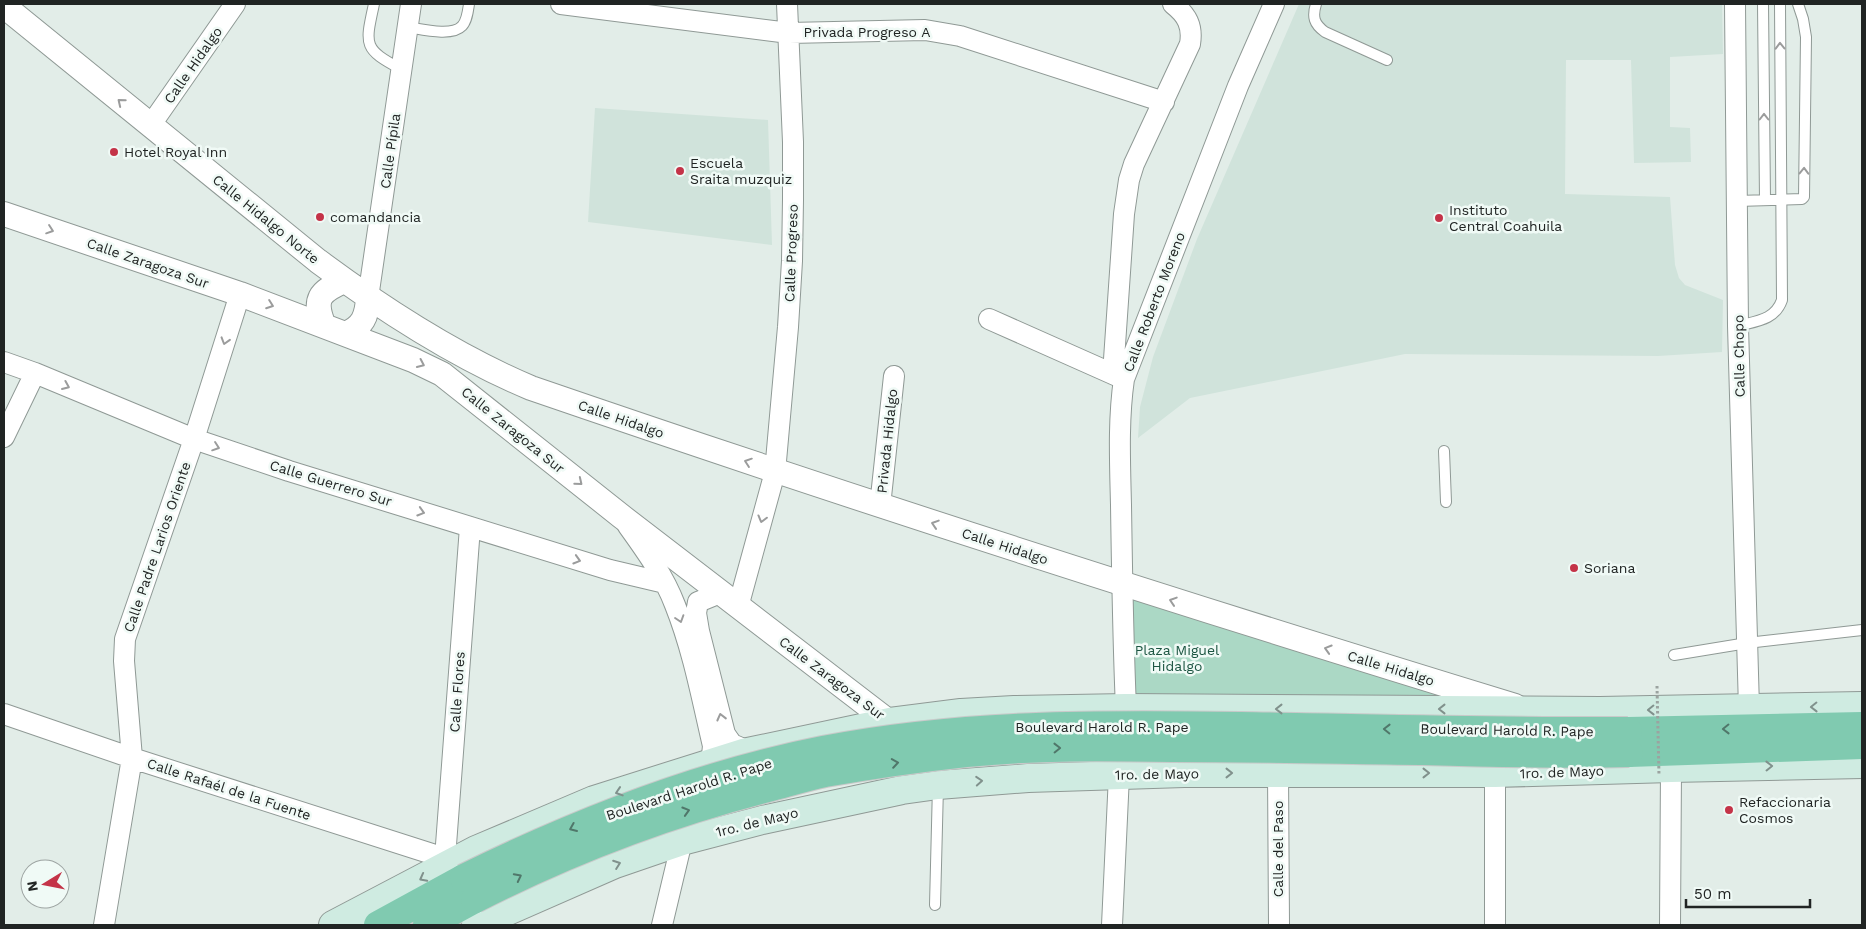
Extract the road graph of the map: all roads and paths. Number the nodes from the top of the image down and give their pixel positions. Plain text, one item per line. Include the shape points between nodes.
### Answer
1 (235, 4) edge
2 (374, 4) edge
3 (411, 4) edge
4 (469, 4) edge
5 (561, 4) edge
6 (787, 4) edge
7 (1173, 4) edge
8 (1274, 4) edge
9 (1316, 4) edge
10 (1735, 4) edge
11 (1763, 4) edge
12 (1780, 4) edge
13 (1798, 4) edge
14 (4, 6) edge
15 (408, 27) junction
16 (789, 33) junction
17 (1387, 60) dead end
18 (401, 69) junction
19 (1164, 102) junction
20 (150, 126) junction
21 (1765, 200) junction
22 (1782, 200) junction
23 (1737, 201) junction
24 (4, 214) edge
25 (344, 280) junction
26 (240, 294) junction
27 (368, 298) junction
28 (989, 319) dead end
29 (1738, 326) junction
30 (334, 330) junction
31 (469, 360) joint
32 (4, 362) edge
33 (35, 373) junction
34 (894, 376) dead end
35 (1119, 377) junction
36 (4, 437) edge
37 (194, 439) junction
38 (1444, 451) dead end
39 (775, 472) junction
40 (1446, 502) dead end
41 (880, 506) junction
42 (621, 516) junction
43 (470, 527) junction
44 (665, 583) junction
45 (1122, 584) junction
46 (729, 600) junction
47 (1862, 630) edge
48 (1747, 643) junction
49 (1674, 655) dead end
50 (1657, 686) dead end
51 (1862, 706) edge
52 (1126, 708) junction
53 (1749, 708) junction
54 (1537, 710) junction
55 (4, 714) edge
56 (890, 722) junction
57 (1862, 726) edge
58 (836, 734) junction
59 (1628, 742) junction
60 (1862, 745) edge
61 (750, 752) junction
62 (132, 758) junction
63 (705, 764) junction
64 (1862, 764) edge
65 (1278, 772) junction
66 (1665, 772) junction
67 (1495, 773) junction
68 (1119, 775) junction
69 (938, 785) junction
70 (849, 801) junction
71 (682, 841) junction
72 (459, 874) junction
73 (935, 905) dead end
74 (104, 925) edge
75 (333, 925) edge
76 (378, 925) edge
77 (427, 925) edge
78 (476, 925) edge
79 (662, 925) edge
80 (1112, 925) edge
81 (1278, 925) edge
82 (1495, 925) edge
83 (1670, 925) edge

1 - 20 street, Calle Hidalgo
2 - 18 lane via 369,28 370,47 380,59
3 - 15 street, Calle Pípila
4 - 15 lane via 467,18 457,30 448,32
5 - 16 street, Privada Progreso A
6 - 16 street, Calle Progreso
7 - 19 street via 1185,14 1192,34
8 - 35 street, Calle Roberto Moreno
9 - 17 lane via 1313,18 1316,26
10 - 23 street, Calle Chopo
21 -> 11 lane
22 -> 12 lane
22 -> 13 lane via 1804,197 1806,37
20 -> 14 street, Calle Hidalgo Norte
15 - 18 street, Calle Pípila
16 - 19 street, Privada Progreso A via 944,32
16 - 39 street, Calle Progreso via 793,142 792,261
18 - 27 street, Calle Pípila
19 - 35 street via 1134,164 1126,195
20 - 25 street, Calle Hidalgo Norte
21 - 22 lane
21 - 23 lane
22 - 29 lane via 1782,300 1773,315
23 - 29 street, Calle Chopo
24 -> 26 street, Calle Zaragoza Sur
25 - 27 street, Calle Hidalgo Norte
25 - 30 street via 328,289 319,299 319,314
26 -> 30 street, Calle Zaragoza Sur
26 -> 37 street, Calle Padre Larios Oriente
27 - 30 street via 363,322 356,329
27 - 31 street, Calle Hidalgo Norte
28 - 35 street
29 - 48 street, Calle Chopo
30 -> 42 street, Calle Zaragoza Sur via 442,374
39 -> 31 street, Calle Hidalgo via 531,388
32 - 33 street, Calle Guerrero Sur
33 - 36 street
33 -> 37 street, Calle Guerrero Sur
34 - 41 street, Privada Hidalgo
35 - 45 street, Calle Roberto Moreno via 1122,395
37 -> 43 street, Calle Guerrero Sur
37 - 62 street, Calle Padre Larios Oriente via 125,640
38 - 40 lane
39 - 41 street, Calle Hidalgo
39 -> 46 street, Calle Progreso
45 -> 41 street, Calle Hidalgo
42 - 44 street
42 - 46 street, Calle Zaragoza Sur
43 -> 44 street, Calle Guerrero Sur
43 - 72 street, Calle Flores
44 -> 63 street via 697,675 713,746 712,755
45 - 52 street, Calle Roberto Moreno
54 -> 45 street, Calle Hidalgo
46 - 56 street, Calle Zaragoza Sur
61 -> 46 street via 732,744 725,734 697,622 698,602
47 - 48 lane
48 - 49 lane
48 - 53 street, Calle Chopo
50 - 66 path, bridge
51 -> 53 main road
54 -> 52 main road
52 - 56 main road via 988,712
53 -> 54 main road
55 - 62 street, Calle Rafaél de la Fuente
56 - 58 main road
56 - 69 street, Calle Zaragoza Sur via 912,742
57 -> 59 highway, Boulevard Harold R. Pape
58 - 61 main road
58 - 70 main road via 847,738 861,759 859,788
59 - 60 highway, Boulevard Harold R. Pape
59 - 72 highway, Boulevard Harold R. Pape, bridge via 1550,731 1134,725 996,728 902,737 824,750 726,774 587,823
61 - 63 main road
62 - 72 street, Calle Rafaél de la Fuente
62 - 74 street, Calle Padre Larios Oriente
63 -> 72 main road via 594,800
66 -> 64 main road, 1ro. de Mayo
65 -> 67 main road, 1ro. de Mayo
68 -> 65 main road, 1ro. de Mayo
65 - 81 street, Calle del Paso
66 - 67 main road, 1ro. de Mayo
66 - 83 street
67 - 82 street
69 -> 68 main road, 1ro. de Mayo
68 - 80 street
69 - 70 main road, 1ro. de Mayo
69 - 73 lane
70 - 71 main road, 1ro. de Mayo
78 -> 71 main road, 1ro. de Mayo via 616,864
71 - 79 street
72 -> 75 main road
72 - 76 highway, Boulevard Harold R. Pape
72 - 77 highway, Boulevard Harold R. Pape

